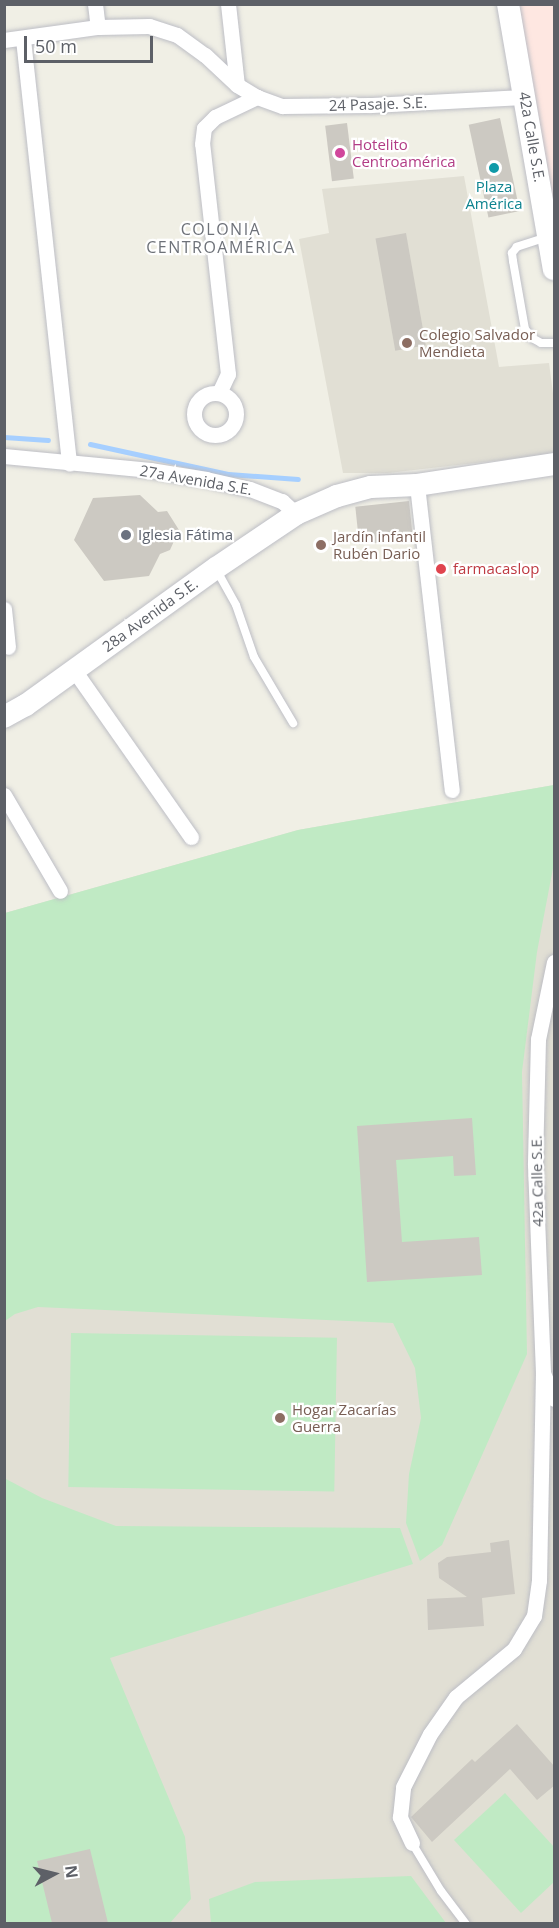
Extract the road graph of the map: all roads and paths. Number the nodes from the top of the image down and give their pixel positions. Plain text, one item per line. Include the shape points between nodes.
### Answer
1 (95, 4) edge
2 (228, 4) edge
3 (508, 4) edge
4 (98, 27) junction
5 (23, 39) junction
6 (4, 40) edge
7 (237, 85) junction
8 (257, 97) junction
9 (525, 97) junction
10 (549, 236) junction
11 (555, 269) edge
12 (555, 343) edge
13 (219, 393) dead end
14 (4, 456) edge
15 (69, 464) junction
16 (555, 464) edge
17 (417, 485) junction
18 (296, 514) junction
19 (216, 568) junction
20 (4, 609) edge
21 (8, 647) dead end
22 (74, 670) junction
23 (4, 717) edge
24 (293, 723) dead end
25 (452, 790) dead end
26 (4, 795) edge
27 (191, 837) dead end
28 (60, 891) dead end
29 (555, 962) edge
30 (543, 1373) junction
31 (555, 1399) edge
32 (555, 1577) edge
33 (539, 1580) junction
34 (412, 1843) joint
35 (466, 1923) edge

1 - 4 street
2 - 7 street
3 - 9 street, 42a Calle S.E.
4 - 5 street, 24 Pasaje. S.E.
4 - 7 street, 24 Pasaje. S.E. via 148,26 177,34
5 - 6 street, 24 Pasaje. S.E.
5 - 15 street
7 - 8 street, 24 Pasaje. S.E.
8 - 9 street, 24 Pasaje. S.E. via 293,106
8 - 13 street via 215,117 204,128 202,144 228,374
9 - 10 street, 42a Calle S.E.
10 - 11 street, 42a Calle S.E.
10 - 12 lane via 518,246 512,252 525,329 540,343
14 - 15 street, 27a Avenida S.E.
15 - 18 street, 27a Avenida S.E. via 150,470 250,489 282,501
16 - 17 street
17 - 18 street via 371,488 337,496
17 - 25 street
18 - 19 street, 28a Avenida S.E.
19 - 22 street, 28a Avenida S.E.
19 - 24 lane via 236,605 254,657
20 - 21 street
22 - 23 street, 28a Avenida S.E.
22 - 27 street
26 - 28 street
29 - 30 street, 42a Calle S.E. via 538,1038 535,1165
30 - 31 street, 42a Calle S.E.
30 - 33 street
32 - 33 street
33 - 34 street via 534,1616 514,1649 456,1697 430,1734 403,1787 400,1817
34 - 35 lane

